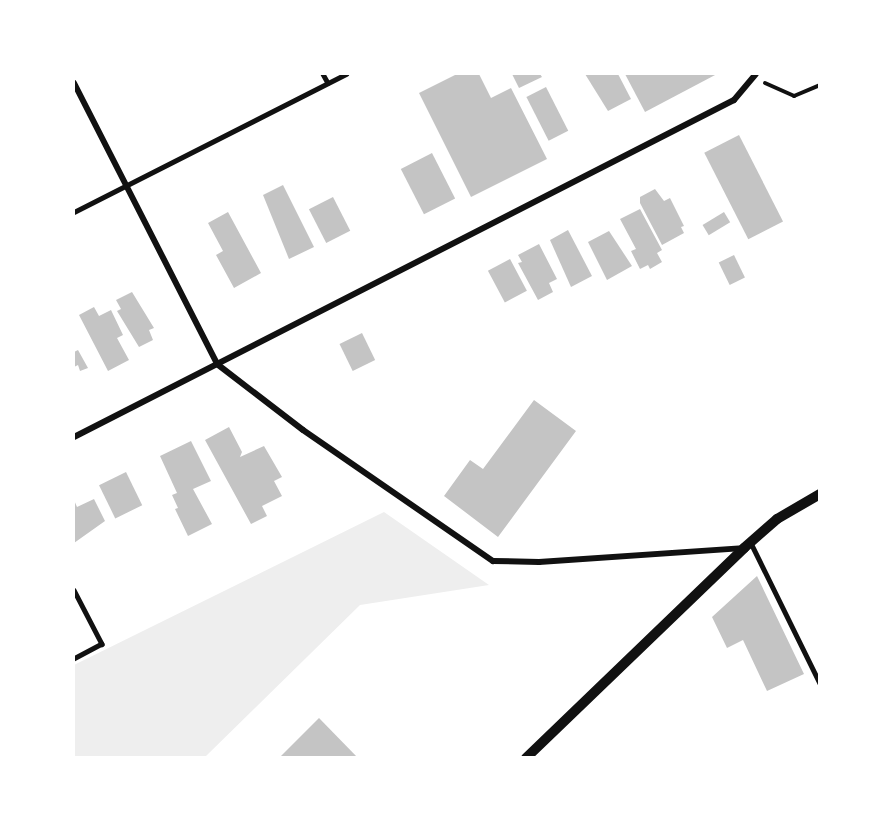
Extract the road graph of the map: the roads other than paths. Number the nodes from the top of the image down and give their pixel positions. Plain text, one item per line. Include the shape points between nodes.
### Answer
1 (323, 74) edge
2 (346, 74) edge
3 (756, 74) edge
4 (328, 82) junction
5 (74, 83) edge
6 (126, 186) junction
7 (74, 212) edge
8 (217, 364) junction
9 (74, 437) edge
10 (819, 494) edge
11 (747, 545) junction
12 (74, 590) edge
13 (74, 659) edge
14 (819, 683) edge
15 (526, 758) edge

1 - 4 lane
2 - 4 lane
3 - 8 street via 734,100
4 - 6 lane
5 - 6 street
6 - 7 lane
6 - 8 street
8 - 9 street
8 - 11 street via 303,430 493,561 539,562
10 - 11 street via 777,519
11 - 14 lane
11 - 15 street
12 - 13 lane via 102,644

